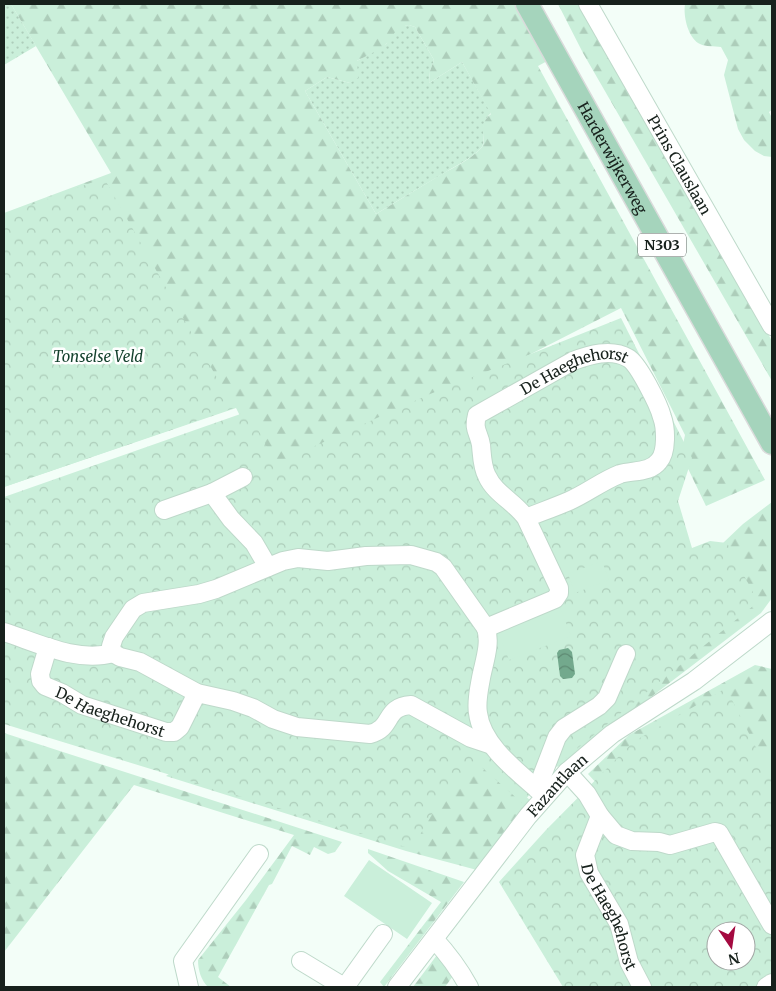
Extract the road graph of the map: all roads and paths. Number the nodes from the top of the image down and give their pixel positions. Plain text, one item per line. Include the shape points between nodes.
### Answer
1 (527, 4) edge
2 (538, 4) edge
3 (588, 4) edge
4 (772, 326) edge
5 (772, 417) edge
6 (772, 443) edge
7 (243, 477) dead end
8 (212, 493) junction
9 (164, 510) dead end
10 (526, 518) junction
11 (268, 567) junction
12 (769, 623) edge
13 (486, 628) junction
14 (4, 632) edge
15 (48, 647) junction
16 (113, 653) junction
17 (626, 654) dead end
18 (197, 693) junction
19 (490, 744) junction
20 (568, 772) junction
21 (541, 792) junction
22 (600, 816) junction
23 (259, 854) dead end
24 (768, 906) edge
25 (772, 925) edge
26 (382, 934) dead end
27 (434, 939) junction
28 (301, 961) dead end
29 (772, 983) edge
30 (190, 987) edge
31 (344, 987) edge
32 (397, 987) edge
33 (469, 987) edge
34 (642, 987) edge
35 (766, 987) edge

1 - 6 main road, Harderwijkerweg / N303
2 - 5 main road, Harderwijkerweg / N303
3 - 4 street, Prins Clauslaan
7 - 8 street
8 - 9 street
8 - 11 street via 254,542
10 - 10 street, De Haeghehorst via 570,501 611,477 648,470 661,460 666,435 662,417 639,369 629,358 617,353 586,356 477,416 475,426 486,475
10 - 13 street, De Haeghehorst via 550,566 559,593 555,599
11 - 13 street via 298,558 328,561 411,555 443,567
11 - 16 street via 216,590 143,603 133,610 114,637
12 - 20 street, Fazantlaan via 702,675 612,734
13 - 19 street via 488,642 477,712
14 - 15 street
15 - 16 street via 88,656
15 - 18 street, De Haeghehorst via 40,674 45,686 82,704 166,732 174,732 180,727
16 - 18 street via 140,662
17 - 21 street via 607,698 564,728 557,737
18 - 19 street via 253,708 297,727 370,734 383,727 400,706 411,705 471,738
19 - 21 street
20 - 21 street, Fazantlaan
20 - 22 street
21 - 27 street, Fazantlaan
22 - 24 street via 616,835 632,841 670,845 719,833
22 - 34 street, De Haeghehorst via 585,855 588,873 619,924 629,962
23 - 30 street via 183,961
24 - 25 street
26 - 31 street
27 - 32 street, Fazantlaan
27 - 33 street
28 - 31 street
29 - 35 street

